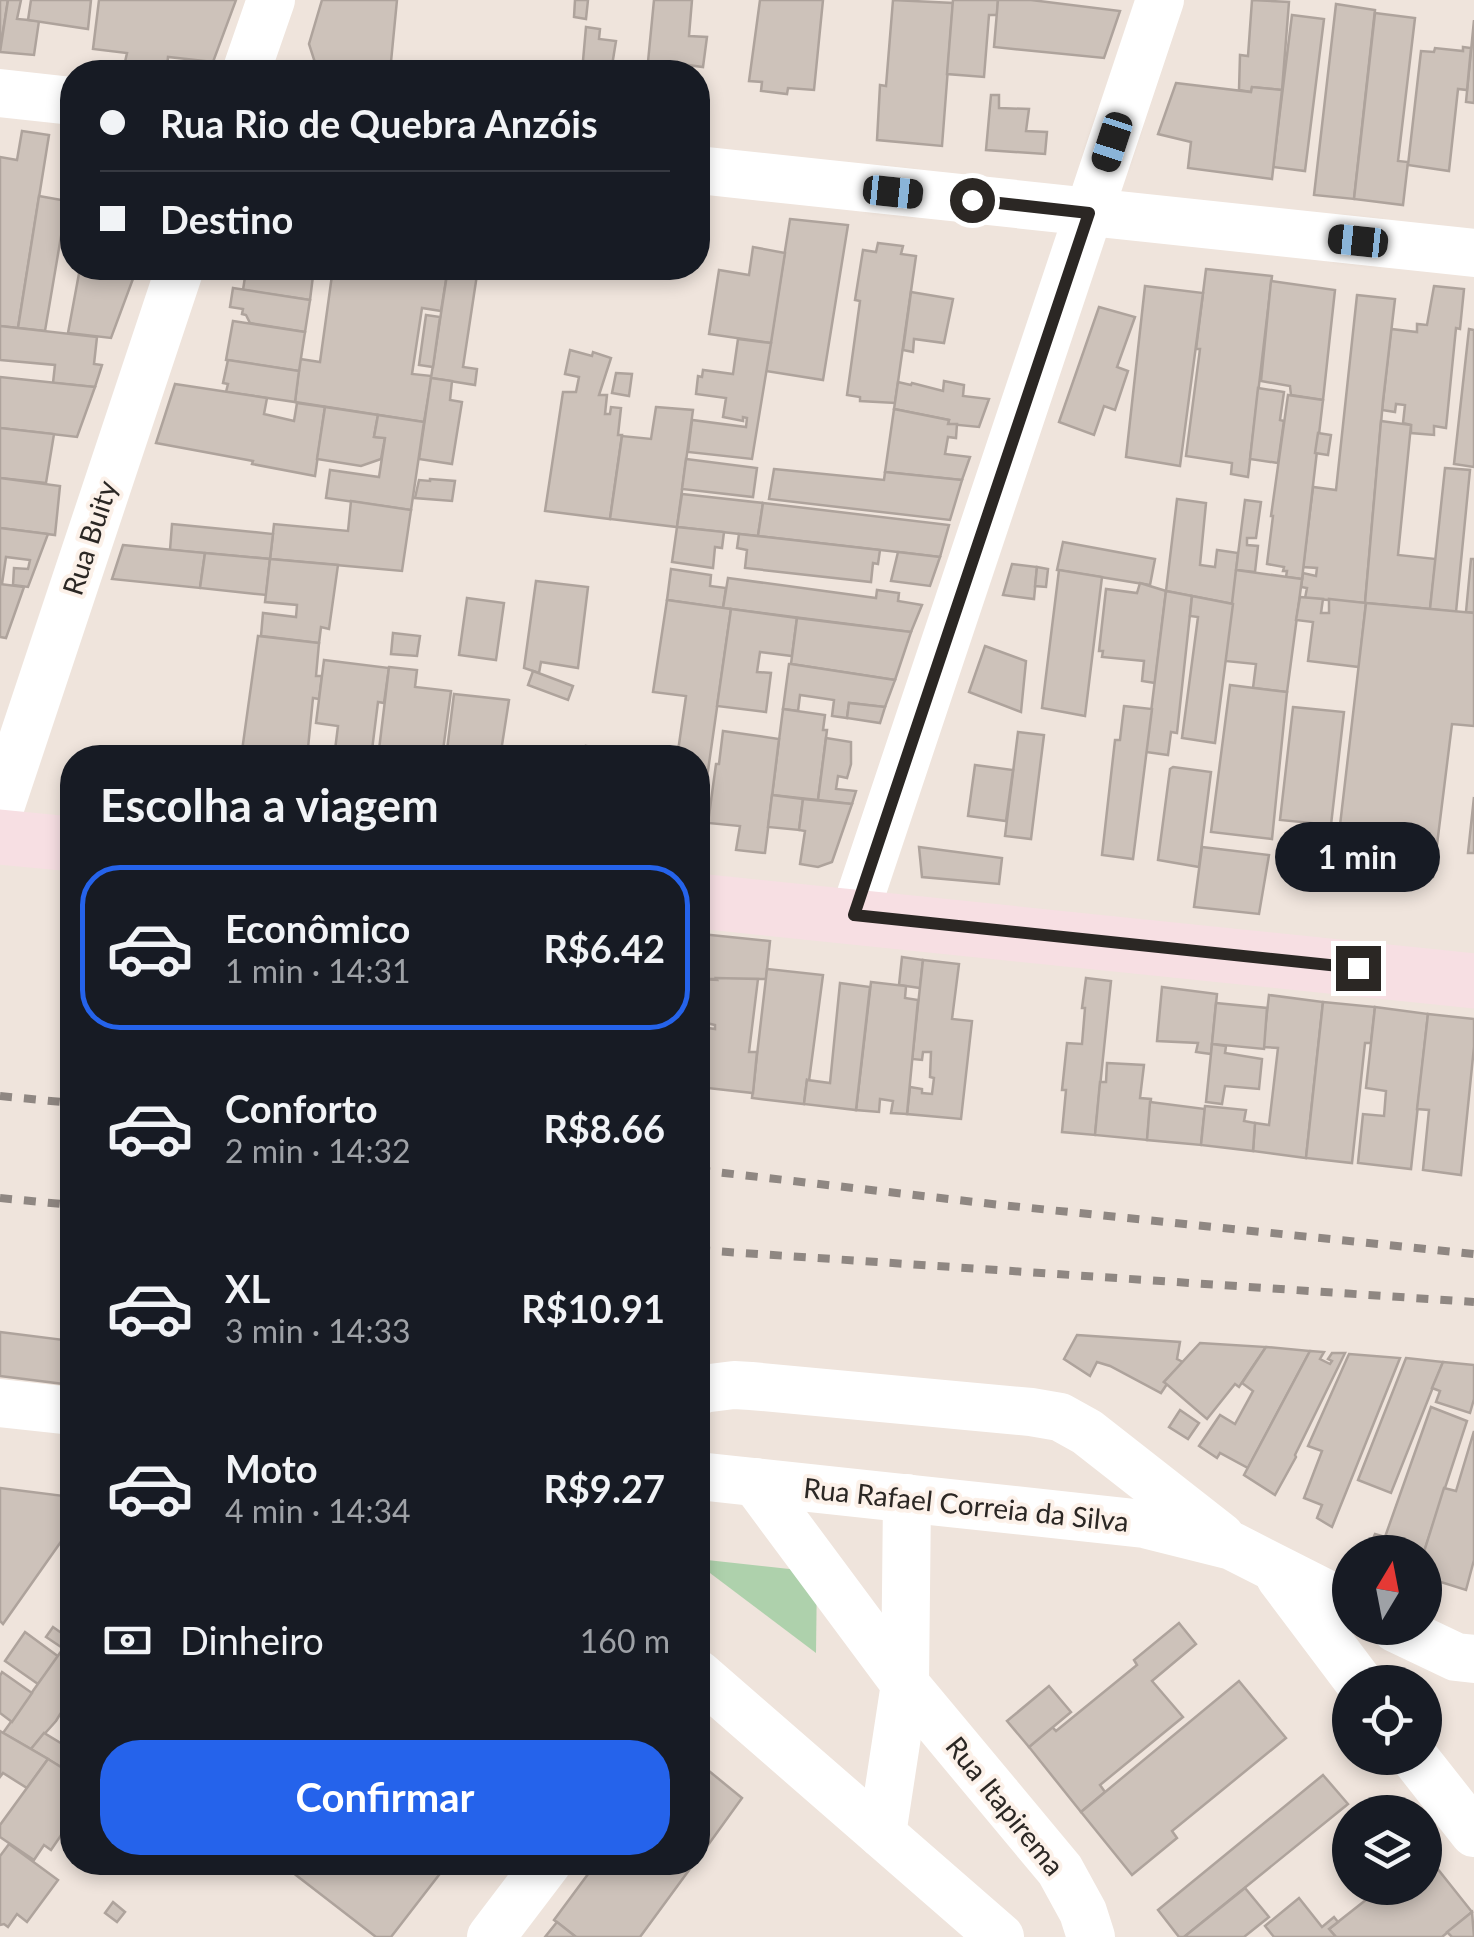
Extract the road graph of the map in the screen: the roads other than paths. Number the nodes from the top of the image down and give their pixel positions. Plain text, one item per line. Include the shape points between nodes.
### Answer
1 (270, 0) edge
2 (1160, 0) edge
3 (250, 60) edge
4 (0, 93) edge
5 (60, 100) edge
6 (710, 171) edge
7 (1089, 213) junction
8 (1474, 253) edge
9 (176, 280) edge
10 (0, 808) edge
11 (0, 837) edge
12 (60, 843) edge
13 (710, 902) edge
14 (854, 915) junction
15 (1474, 980) edge
16 (710, 1388) edge
17 (0, 1404) edge
18 (60, 1410) edge
19 (710, 1477) edge
20 (755, 1482) junction
21 (907, 1498) junction
22 (1253, 1558) junction
23 (1332, 1597) edge
24 (1431, 1645) edge
25 (1474, 1660) edge
26 (1344, 1665) edge
27 (710, 1684) edge
28 (905, 1684) junction
29 (1428, 1775) edge
30 (1474, 1833) edge
31 (882, 1834) junction
32 (538, 1875) edge
33 (491, 1937) edge
34 (1000, 1937) edge
35 (1091, 1937) edge

1 - 3 street
2 - 7 street
4 - 5 street
6 - 7 street
7 - 8 street
7 - 14 street
9 - 10 street, Rua Buity
11 - 12 street
13 - 14 street
14 - 15 street
16 - 22 street, Rua Rafael Correia da Silva via 1060,1417
17 - 18 street
19 - 20 street, Rua Rafael Correia da Silva
20 - 21 street, Rua Rafael Correia da Silva
20 - 28 street, Rua Itapirema
21 - 22 street, Rua Rafael Correia da Silva via 1144,1524
21 - 28 street
22 - 23 street, Rua Rafael Correia da Silva
22 - 26 street
24 - 25 street
27 - 31 street
28 - 31 street
28 - 35 street, Rua Itapirema via 1060,1870
29 - 30 street
31 - 34 street
32 - 33 street

